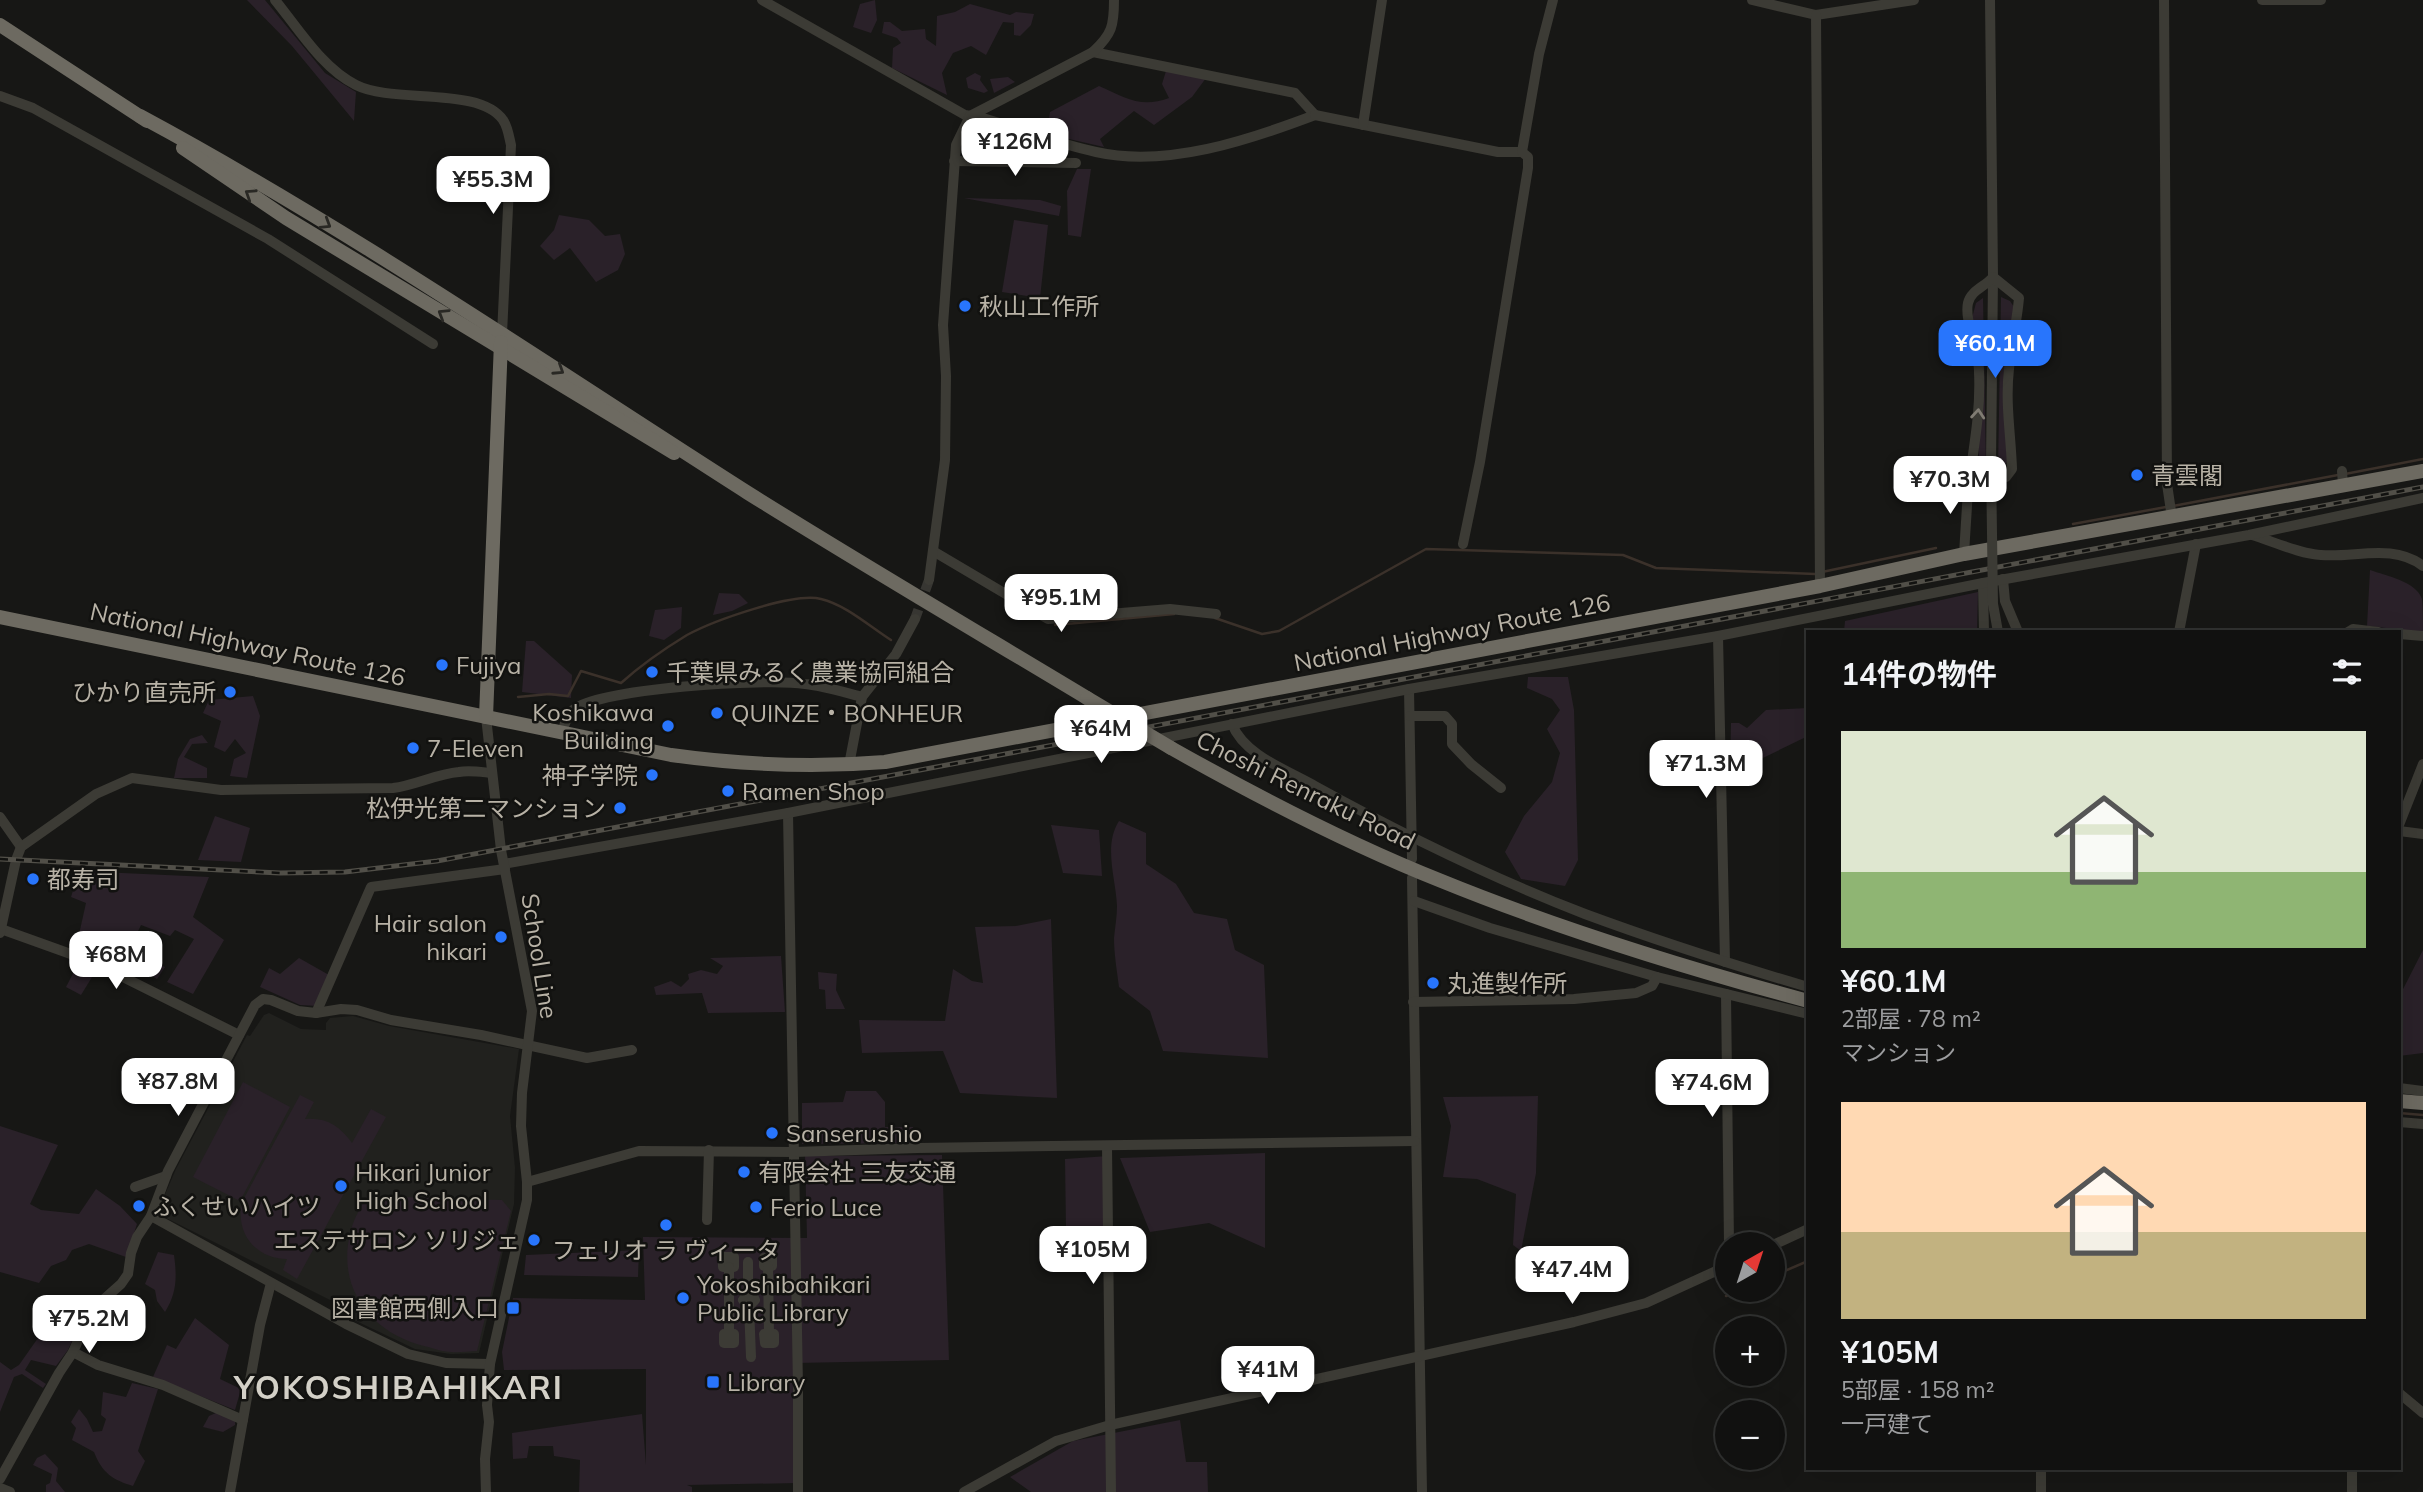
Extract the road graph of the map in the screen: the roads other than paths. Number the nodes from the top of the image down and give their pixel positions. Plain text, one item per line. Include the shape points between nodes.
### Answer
1 (275, 0) edge
2 (762, 0) edge
3 (788, 0) edge
4 (1114, 0) edge
5 (1382, 0) edge
6 (1553, 0) edge
7 (1752, 0) edge
8 (1914, 0) edge
9 (1990, 0) edge
10 (2164, 0) edge
11 (2262, 0) edge
12 (2321, 0) edge
13 (1864, 4) edge
14 (781, 11) junction
15 (1816, 15) junction
16 (0, 24) edge
17 (1093, 52) junction
18 (0, 96) edge
19 (1315, 115) junction
20 (140, 116) junction
21 (970, 116) junction
22 (1363, 125) junction
23 (1522, 152) junction
24 (954, 161) junction
25 (1076, 163) dead end
26 (1993, 277) junction
27 (502, 334) junction
28 (433, 344) dead end
29 (501, 350) junction
30 (2423, 471) edge
31 (1969, 482) junction
32 (749, 493) junction
33 (2423, 498) edge
34 (2170, 510) junction
35 (2249, 535) junction
36 (1463, 544) dead end
37 (2196, 544) junction
38 (1996, 548) junction
39 (933, 551) junction
40 (1964, 554) junction
41 (2423, 566) edge
42 (1820, 577) junction
43 (2001, 579) junction
44 (929, 580) tunnel mouth
45 (1983, 583) junction
46 (1216, 614) dead end
47 (0, 617) edge
48 (915, 619) tunnel mouth
49 (1984, 630) edge
50 (1998, 630) edge
51 (2017, 630) edge
52 (2179, 630) edge
53 (2401, 634) edge
54 (1718, 636) junction
55 (2423, 636) edge
56 (1409, 689) junction
57 (862, 697) junction
58 (1410, 716) junction
59 (486, 717) junction
60 (1231, 724) junction
61 (562, 734) junction
62 (2423, 764) edge
63 (849, 765) junction
64 (492, 773) junction
65 (1501, 788) dead end
66 (788, 813) junction
67 (0, 817) edge
68 (2401, 820) edge
69 (2401, 831) edge
70 (2423, 834) edge
71 (1411, 838) junction
72 (21, 847) junction
73 (1412, 859) dead end
74 (504, 867) junction
75 (1412, 878) dead end
76 (1414, 901) junction
77 (1, 931) edge
78 (1725, 962) junction
79 (1657, 977) junction
80 (1806, 986) edge
81 (1726, 994) junction
82 (1806, 1000) edge
83 (1413, 1002) junction
84 (317, 1013) junction
85 (1806, 1014) edge
86 (239, 1035) junction
87 (529, 1046) junction
88 (632, 1051) dead end
89 (2401, 1088) edge
90 (2423, 1091) edge
91 (2401, 1101) edge
92 (2423, 1103) edge
93 (2401, 1122) edge
94 (2423, 1124) edge
95 (1415, 1142) junction
96 (1107, 1146) junction
97 (709, 1150) junction
98 (794, 1152) junction
99 (166, 1176) junction
100 (527, 1182) junction
101 (135, 1187) dead end
102 (151, 1216) junction
103 (707, 1220) dead end
104 (1806, 1230) edge
105 (1729, 1232) edge
106 (1785, 1240) edge
107 (748, 1262) junction
108 (1715, 1271) edge
109 (271, 1283) junction
110 (727, 1300) junction
111 (749, 1300) junction
112 (771, 1300) junction
113 (750, 1339) junction
114 (73, 1352) junction
115 (1419, 1356) junction
116 (751, 1357) dead end
117 (490, 1364) junction
118 (2401, 1395) edge
119 (2423, 1413) edge
120 (243, 1420) junction
121 (1110, 1425) junction
122 (2041, 1470) edge
123 (2352, 1470) edge
124 (0, 1479) edge
125 (0, 1488) edge
126 (10, 1492) edge
127 (230, 1492) edge
128 (486, 1492) edge
129 (798, 1492) edge
130 (964, 1492) edge
131 (1111, 1492) edge
132 (1422, 1492) edge
133 (2041, 1492) edge
134 (2352, 1492) edge

1 - 27 street via 329,65 353,84 387,95 475,103 503,120 511,145
2 - 14 street
3 - 14 street
4 - 17 street via 1108,38
5 - 22 street
6 - 23 street
7 - 15 street
8 - 13 street
9 - 26 street
10 - 34 street
11 - 12 street
13 - 15 street
14 - 21 street
15 - 42 street
16 - 20 highway
17 - 19 street via 1295,93
17 - 21 street
18 - 28 street via 33,108 268,239
19 - 21 street via 1235,143 1147,157 1097,153
19 - 22 street
20 -> 27 highway via 281,195
29 -> 20 highway via 286,218
21 - 24 street
22 - 23 street via 1498,152
23 - 36 street via 1528,157 1528,168
24 - 25 street
24 - 39 street via 943,325 945,460
31 -> 26 street via 1979,359 1967,304 1971,294
26 - 31 street via 2019,298 2009,370 2012,469 2006,477
26 - 50 street, bridge via 1991,463 1993,604
27 - 29 highway
27 -> 32 highway
29 - 32 highway via 652,442
29 - 59 highway
30 - 34 highway, National Highway Route 126 via 2343,478
31 - 40 street
32 - 82 highway, Choshi Renraku Road, bridge via 1171,748 1282,808 1436,879 1581,934
33 - 35 street
34 - 38 highway, National Highway Route 126
35 - 37 street
35 - 41 street via 2320,555 2391,553
37 - 43 street
37 - 52 street
38 - 40 highway, National Highway Route 126
38 - 43 street
39 - 44 street
39 - 46 street via 1048,619 1170,609
40 - 42 highway, National Highway Route 126
42 - 63 highway, National Highway Route 126 via 885,762
43 - 45 street
43 - 51 street
45 - 49 street
45 - 54 street
47 - 59 highway, National Highway Route 126
48 - 57 street via 896,654
53 - 55 street
54 - 56 street
54 - 78 street
56 - 58 street
56 - 60 street
57 - 61 street via 776,682 634,693 571,711
57 - 63 street
58 - 65 street via 1445,716 1452,724 1452,744
58 - 71 street
59 - 61 highway, National Highway Route 126
59 - 64 street, School Line
60 - 66 street
60 - 71 street via 1241,742
61 - 63 highway, National Highway Route 126 via 708,760
62 - 68 street
64 - 72 street via 461,771 393,788 222,790 132,778 96,794
64 - 74 street, School Line
66 - 74 street
66 - 98 street
67 - 72 street
69 - 70 street
71 - 73 street
71 - 78 street via 1585,914
72 - 77 street
74 - 84 street via 371,887
74 - 87 street, School Line via 532,1011
75 - 76 street
76 - 79 street
76 - 83 street
77 - 86 street via 93,962
78 - 80 street
79 - 81 street
79 - 83 street via 1652,986 1636,993
81 - 85 street
81 - 105 street
83 - 95 street
84 - 86 street via 298,1012 263,999
84 - 87 street via 357,1010
86 - 99 street
87 - 88 street via 587,1058
87 - 100 street, School Line via 521,1126
89 - 90 street
91 - 92 highway
93 - 94 street
95 - 96 street
95 - 115 street
96 - 98 street
96 - 121 street
97 - 98 street
97 - 100 street via 639,1152
97 - 103 street
98 - 129 street
99 - 101 street
99 - 102 street
100 - 117 street, School Line via 522,1226
102 - 109 street
102 - 114 street via 137,1237 128,1274 93,1309
104 - 106 street
107 - 110 street via 732,1264
107 - 111 street
107 - 112 street via 766,1264
108 - 115 street via 1646,1303
109 - 117 street via 408,1354 446,1363
109 - 120 street
110 - 111 street
110 - 113 street via 725,1337
111 - 112 street
111 - 113 street
112 - 113 street via 767,1336
113 - 116 street
114 - 120 street
114 - 124 street
115 - 121 street
115 - 132 street
117 - 128 street, School Line
118 - 119 street
120 - 127 street
121 - 130 street via 1056,1441
121 - 131 street
122 - 133 street
123 - 134 street
125 - 126 street

